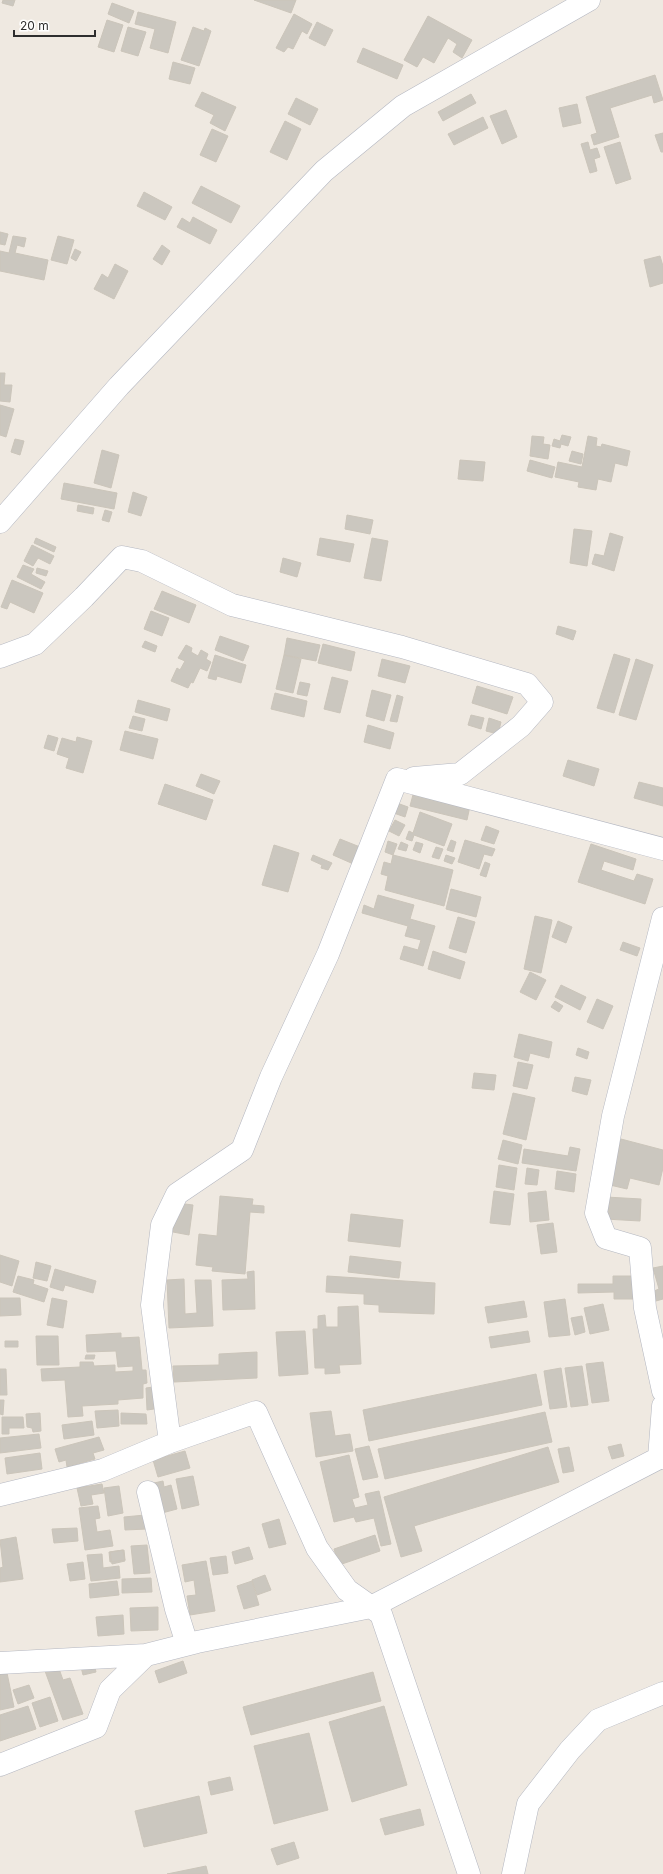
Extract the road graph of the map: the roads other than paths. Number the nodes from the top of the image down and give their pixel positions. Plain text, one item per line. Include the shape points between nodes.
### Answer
1 (589, 0) edge
2 (0, 522) edge
3 (0, 657) edge
4 (397, 779) junction
5 (663, 848) edge
6 (663, 918) edge
7 (663, 1390) edge
8 (663, 1406) edge
9 (170, 1442) junction
10 (661, 1458) edge
11 (148, 1492) dead end
12 (0, 1495) edge
13 (371, 1607) junction
14 (187, 1644) junction
15 (146, 1655) junction
16 (0, 1663) edge
17 (663, 1693) edge
18 (0, 1765) edge
19 (468, 1874) edge
20 (513, 1874) edge

1 - 2 street via 403,106 324,171 119,386
3 - 4 street via 35,644 122,557 142,562 232,605 402,646 527,684 542,702 522,726 460,774
4 - 5 street
4 - 9 street via 328,954 271,1077 242,1150 177,1194 162,1225 152,1305
6 - 7 street via 613,1116 596,1214 606,1238 640,1248 645,1308
8 - 10 street
9 - 12 street via 103,1470
9 - 13 street via 256,1412 317,1548 347,1590
10 - 13 street
11 - 14 street
13 - 14 street
13 - 19 street via 381,1614
14 - 15 street
15 - 16 street
15 - 18 street via 110,1690 96,1727
17 - 20 street via 598,1720 570,1750 528,1804

